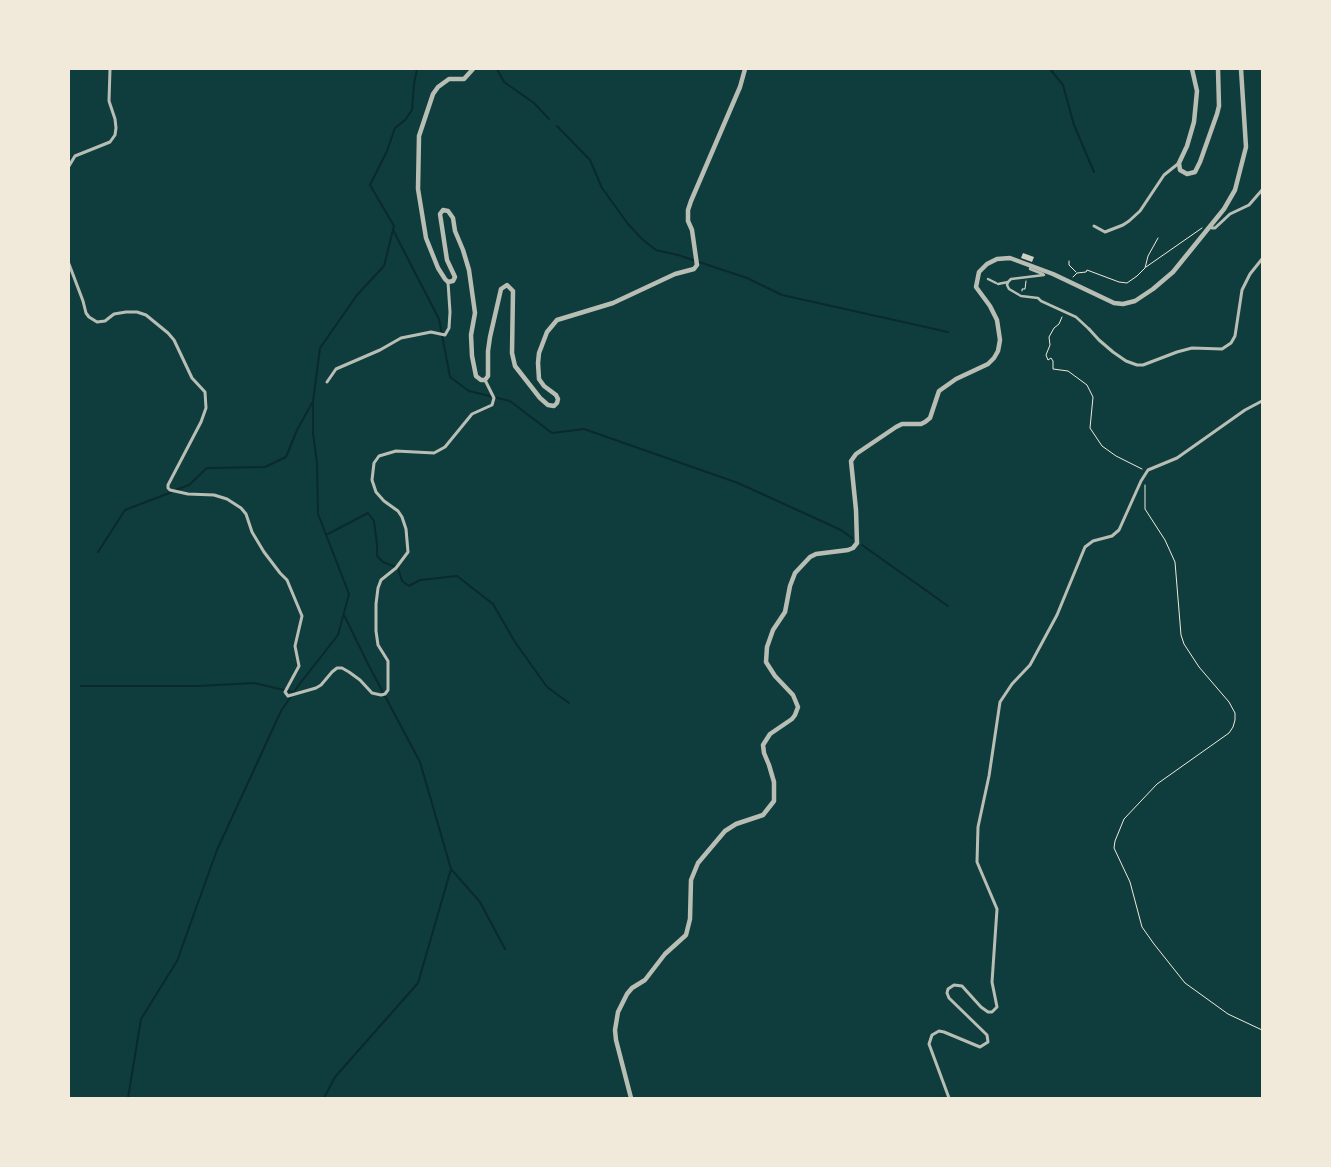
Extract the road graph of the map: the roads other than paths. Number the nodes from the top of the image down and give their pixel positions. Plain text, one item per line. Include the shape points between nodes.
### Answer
1 (110, 69) edge
2 (473, 69) edge
3 (745, 69) edge
4 (1193, 69) edge
5 (1218, 69) edge
6 (1241, 69) edge
7 (1179, 163) junction
8 (69, 166) edge
9 (1262, 190) edge
10 (1211, 225) junction
11 (1094, 226) dead end
12 (1262, 259) edge
13 (69, 264) edge
14 (1031, 265) junction
15 (988, 279) dead end
16 (448, 282) junction
17 (1008, 282) junction
18 (1089, 329) joint
19 (485, 380) junction
20 (327, 382) dead end
21 (1262, 401) edge
22 (631, 1098) edge
23 (949, 1098) edge

1 - 8 street via 109,101 115,120 115,136 110,142 75,156
2 - 16 street via 464,79 450,79 438,87 419,136 418,189 426,238 433,259
3 - 19 street via 688,210 697,265 694,269 675,274 614,303 557,320 547,332 538,363 539,379 558,399 554,406 540,398 515,366 512,353 513,291 503,285 490,337 488,376
4 - 7 street via 1196,91 1194,122
5 - 7 street via 1219,106 1200,162 1195,172 1190,174 1180,170
6 - 10 street via 1246,147 1235,190
7 - 11 street via 1164,175 1140,211 1129,221 1104,232
9 - 10 street via 1248,205 1230,214 1215,228
10 - 14 street via 1166,279 1128,304 1114,303
12 - 18 street via 1242,290 1235,336 1222,349 1192,348 1143,365 1129,362
13 - 19 street via 88,318 97,322 126,312 146,315 174,340 192,378 204,392 206,408 201,422 168,488 188,494 214,495 235,503 246,514 264,552 287,580 302,616 295,646 299,666 285,692 290,696 321,685 337,668 349,672 372,693 386,694 388,661 378,645 376,604 380,580 396,568 408,552 402,517 376,492 372,480 376,460 396,451 434,453 445,447 472,414 492,405 494,398
14 - 17 street via 1030,268 1044,275 1011,278
14 - 22 street via 1010,258 987,264 976,287 990,306 999,329 999,346 994,358 939,391 930,418 925,422 902,424 856,454 851,465 857,543 848,550 816,554 795,573 785,612 773,630 766,655 771,672 792,695 798,707 795,715 770,734 762,745 774,782 774,802 763,815 724,831 698,862 691,880 690,919 686,935 665,954 645,980 632,988 623,1002 616,1020 616,1040
15 - 17 street via 997,284
16 - 19 street via 455,277 445,249 440,214 443,210 453,218 454,231 464,250 469,270 475,313 472,356 476,376
16 - 20 street via 449,328 444,334 431,332 401,338 336,369
17 - 18 street via 1009,289 1021,296 1038,298 1064,310
21 - 23 street via 1177,458 1151,468 1145,474 1116,534 1085,547 1057,614 1030,665 1000,702 978,827 977,862 997,909 992,982 997,1007 992,1012 984,1011 962,986 954,985 948,989 949,998 987,1035 988,1042 980,1046 944,1032 932,1035 929,1044

